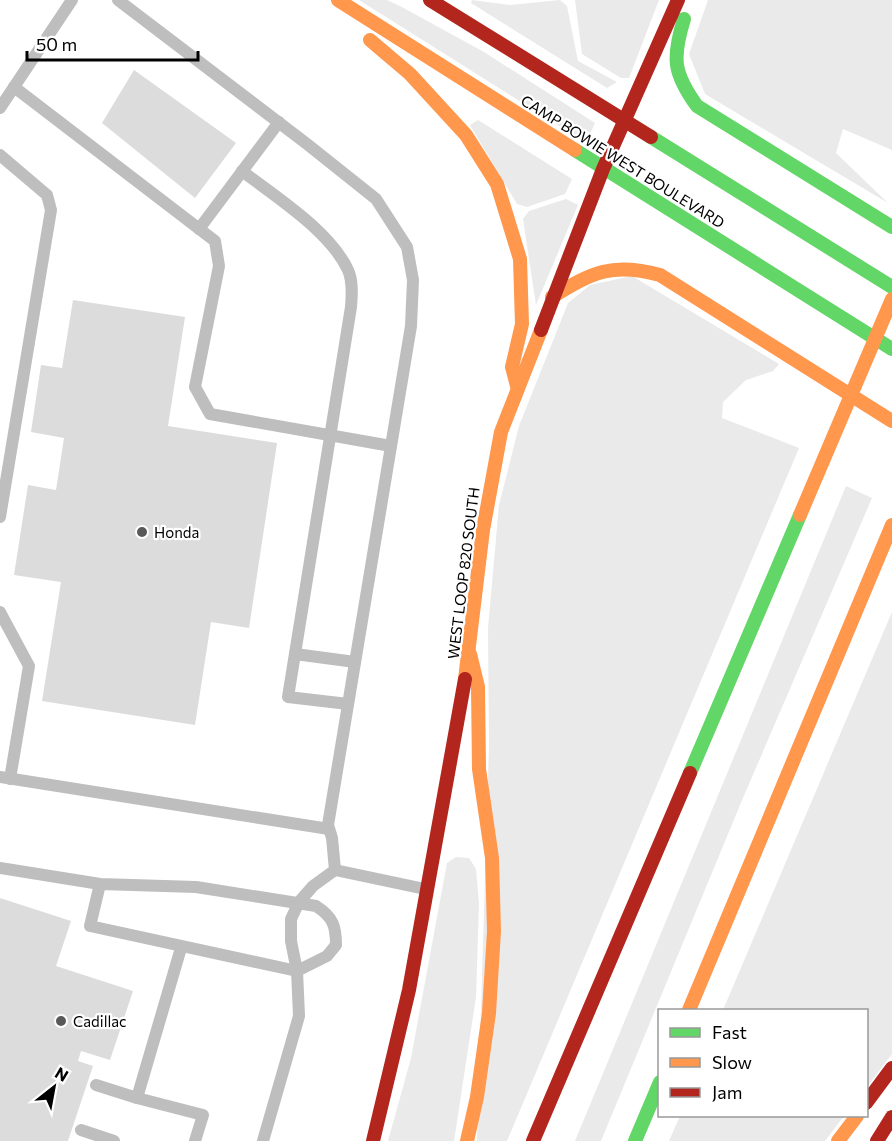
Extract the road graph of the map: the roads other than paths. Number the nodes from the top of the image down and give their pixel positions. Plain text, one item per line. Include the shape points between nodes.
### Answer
1 (72, 0) edge
2 (118, 0) edge
3 (323, 0) edge
4 (338, 0) edge
5 (430, 0) edge
6 (678, 0) edge
7 (687, 0) edge
8 (14, 87) junction
9 (0, 108) edge
10 (625, 119) junction
11 (279, 122) junction
12 (0, 155) edge
13 (603, 169) junction
14 (242, 171) junction
15 (892, 227) edge
16 (199, 230) junction
17 (892, 287) edge
18 (552, 297) junction
19 (892, 299) edge
20 (892, 349) edge
21 (517, 386) junction
22 (892, 420) edge
23 (329, 435) junction
24 (391, 446) junction
25 (0, 517) edge
26 (892, 525) edge
27 (0, 612) edge
28 (295, 654) junction
29 (470, 654) junction
30 (355, 662) junction
31 (348, 704) junction
32 (5, 778) edge
33 (329, 829) junction
34 (0, 868) edge
35 (335, 870) junction
36 (100, 884) junction
37 (427, 889) junction
38 (299, 902) junction
39 (181, 948) junction
40 (297, 971) junction
41 (690, 1009) edge
42 (892, 1068) edge
43 (96, 1085) dead end
44 (658, 1087) edge
45 (136, 1098) junction
46 (868, 1101) edge
47 (856, 1117) edge
48 (892, 1117) edge
49 (81, 1130) dead end
50 (114, 1141) edge
51 (195, 1141) edge
52 (263, 1141) edge
53 (374, 1141) edge
54 (467, 1141) edge
55 (533, 1141) edge
56 (635, 1141) edge
57 (838, 1141) edge
58 (878, 1141) edge

1 - 8 lane
2 - 11 lane
3 - 21 main road via 410,74 466,135 498,184 520,259 522,324 512,367
4 - 13 main road, CAMP BOWIE WEST BOULEVARD
5 - 10 main road
6 - 10 main road, WEST LOOP 820 SOUTH
7 - 15 main road via 674,51 679,83 697,106
8 - 9 lane
8 - 16 lane
10 - 13 main road, WEST LOOP 820 SOUTH
10 - 17 main road
11 - 14 lane
11 - 24 lane via 376,199 407,246 413,280 411,326
12 - 25 lane via 47,195 51,210
13 - 18 main road, WEST LOOP 820 SOUTH
13 - 20 main road, CAMP BOWIE WEST BOULEVARD
14 - 16 lane
14 - 23 lane via 318,231 349,271 351,307
16 - 23 lane via 215,241 219,266 195,387 210,414
18 - 21 main road, WEST LOOP 820 SOUTH
18 - 22 main road via 586,275 617,266 660,275
19 - 55 main road
21 - 29 main road, WEST LOOP 820 SOUTH via 501,432 483,530
23 - 24 lane
23 - 28 lane
24 - 30 lane
26 - 41 main road
27 - 32 lane via 29,666
28 - 30 lane
28 - 31 lane via 288,697
29 - 37 main road, WEST LOOP 820 SOUTH
29 - 54 main road via 478,687 479,769 492,858 494,932 489,1013
30 - 31 lane
31 - 33 lane
32 - 33 lane
33 - 35 lane
34 - 36 lane
35 - 37 lane
35 - 38 lane
36 - 38 lane via 196,887
36 - 39 lane via 90,926
37 - 53 main road, WEST LOOP 820 SOUTH via 409,990
38 - 40 lane via 291,919
38 - 40 lane via 329,914 336,927 336,945 327,956
39 - 40 lane
39 - 45 lane
40 - 52 lane via 299,1016
42 - 46 main road
43 - 45 lane
44 - 56 main road
45 - 51 lane via 203,1115
47 - 57 main road
48 - 58 main road
49 - 50 lane

